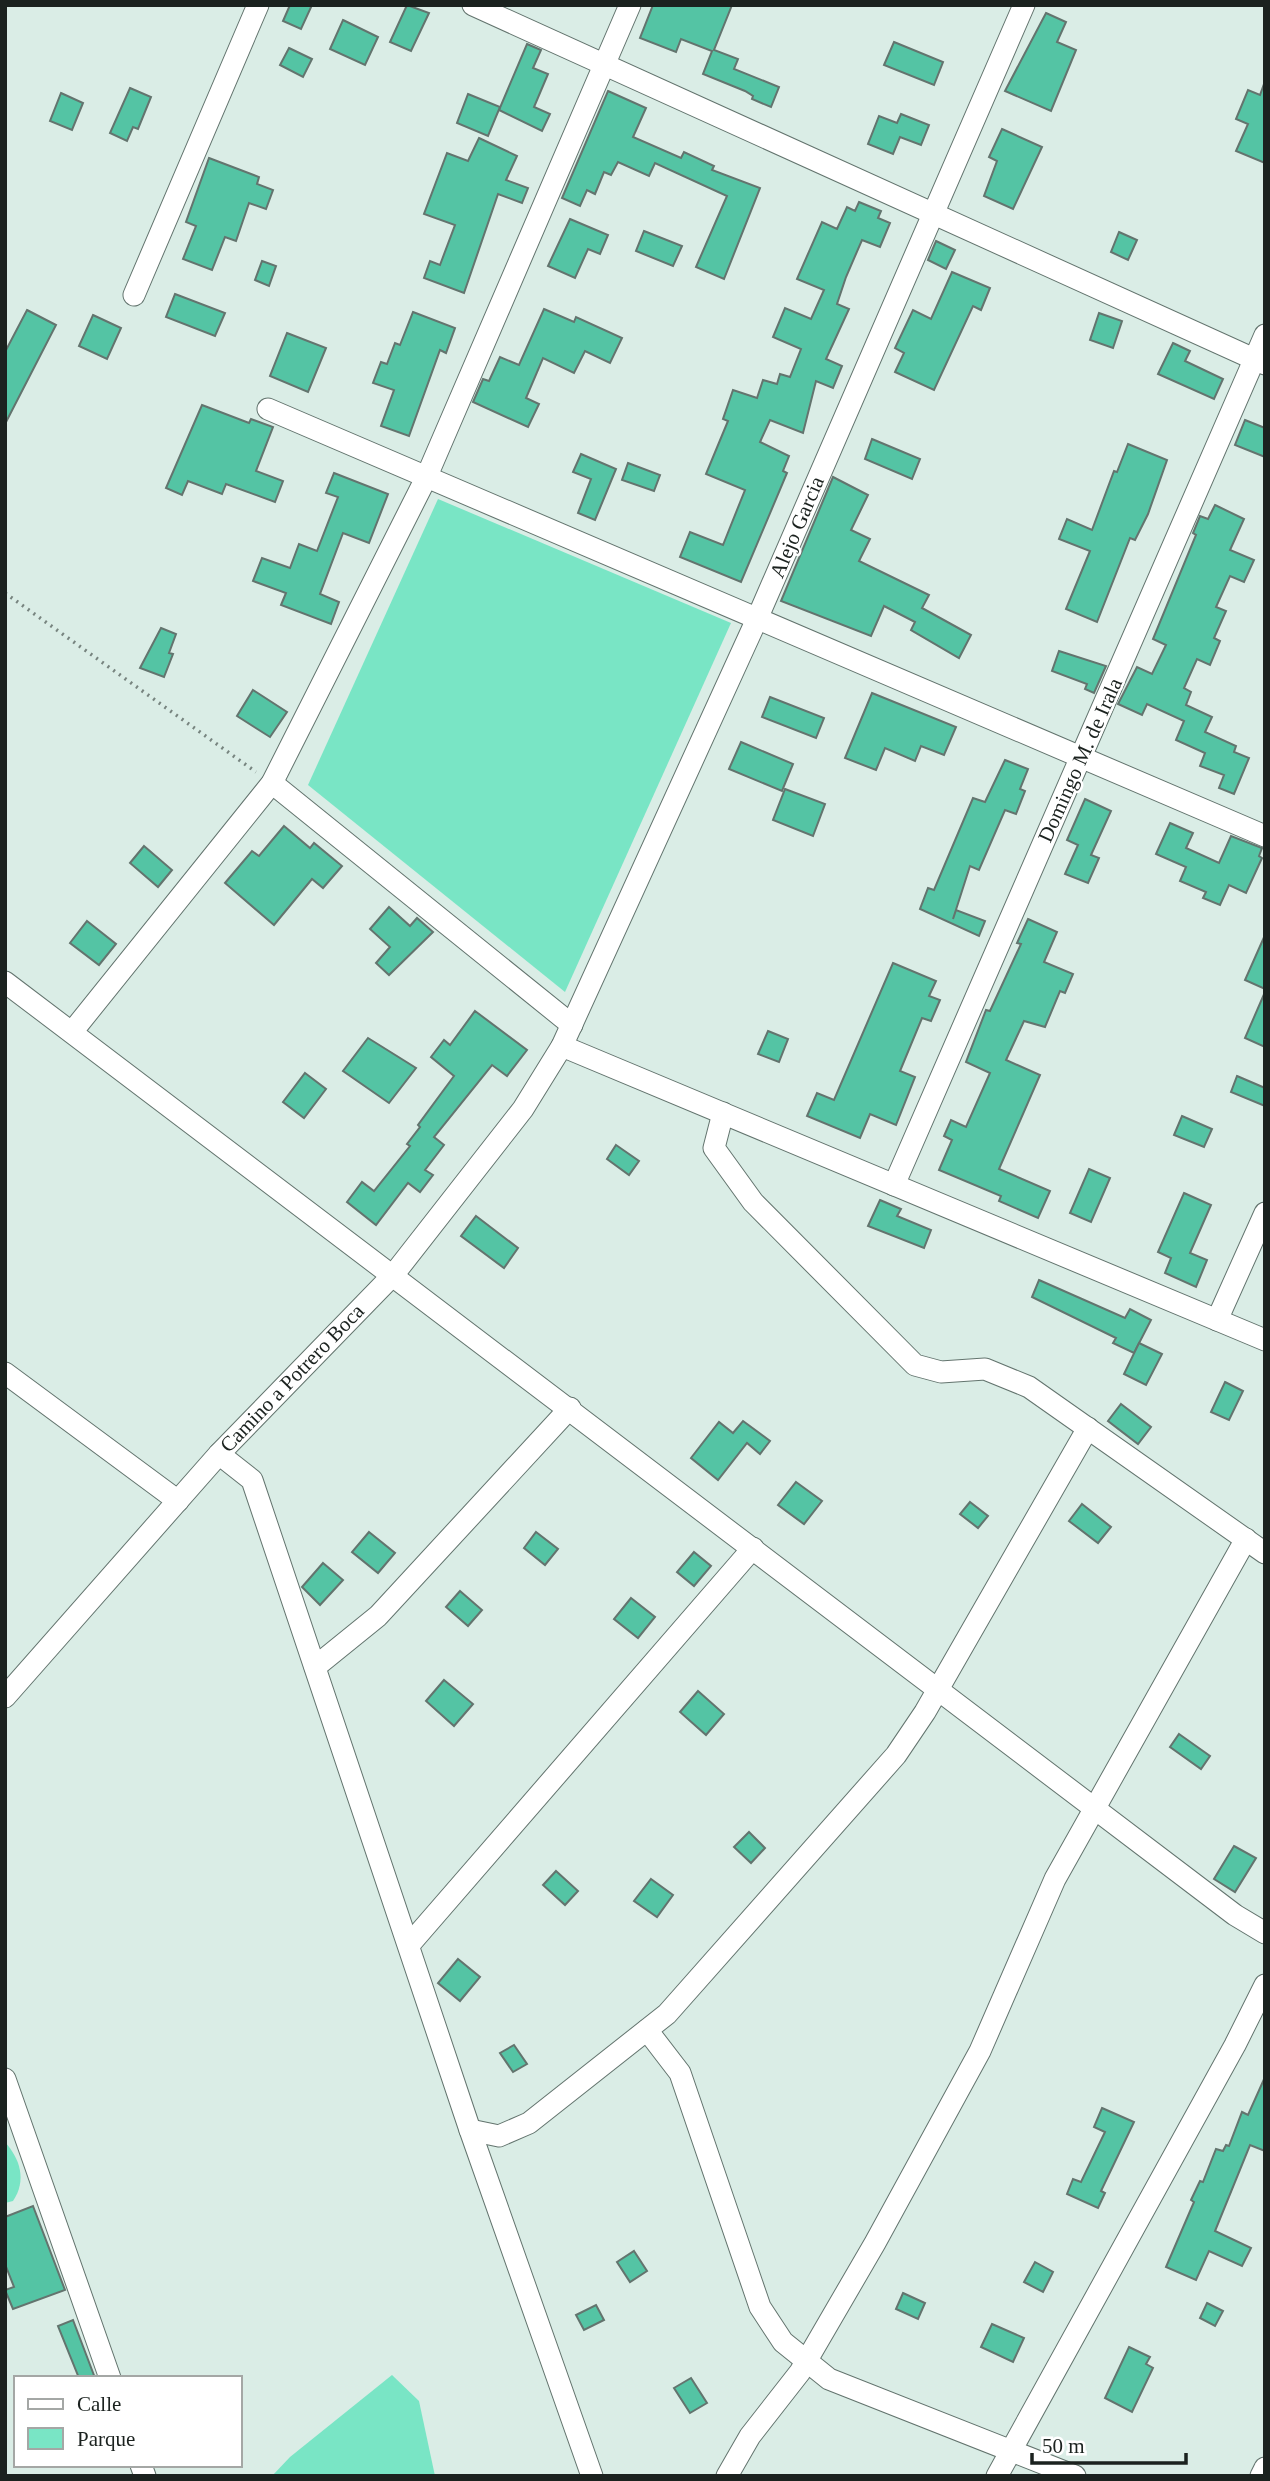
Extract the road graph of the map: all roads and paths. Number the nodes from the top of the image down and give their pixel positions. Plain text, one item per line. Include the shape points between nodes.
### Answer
1 (258, 5) edge
2 (472, 5) edge
3 (630, 5) edge
4 (1024, 5) edge
5 (604, 67) junction
6 (932, 215) junction
7 (134, 295) dead end
8 (1265, 335) edge
9 (1260, 362) edge
10 (268, 409) dead end
11 (426, 478) junction
12 (5, 593) edge
13 (757, 619) junction
14 (1081, 757) junction
15 (272, 783) junction
16 (1265, 836) edge
17 (5, 982) edge
18 (572, 1025) junction
19 (72, 1032) junction
20 (562, 1046) junction
21 (723, 1113) junction
22 (894, 1185) junction
23 (1265, 1213) edge
24 (394, 1274) junction
25 (1217, 1320) junction
26 (1265, 1340) edge
27 (5, 1373) edge
28 (570, 1408) junction
29 (1088, 1428) junction
30 (219, 1454) junction
31 (178, 1500) junction
32 (1246, 1539) junction
33 (753, 1548) junction
34 (1265, 1553) edge
35 (315, 1667) junction
36 (938, 1689) junction
37 (5, 1697) edge
38 (1094, 1808) junction
39 (1265, 1933) edge
40 (408, 1945) junction
41 (1265, 1985) edge
42 (647, 2030) junction
43 (5, 2079) edge
44 (470, 2130) junction
45 (806, 2361) junction
46 (109, 2376) edge
47 (1011, 2451) junction
48 (1265, 2468) edge
49 (592, 2476) edge
50 (727, 2476) edge
51 (997, 2476) edge
52 (1075, 2476) edge
53 (1261, 2476) edge

1 - 7 street
2 - 5 street
3 - 5 street
4 - 6 street, Alejo Garcia
5 - 6 street
5 - 11 street
6 - 9 street
6 - 13 street, Alejo Garcia
8 - 9 street, Domingo M. de Irala
9 - 14 street, Domingo M. de Irala
10 - 11 street
11 - 13 street
11 - 15 street
12 - 15 path
13 - 14 street
13 - 18 street, Alejo Garcia
14 - 16 street
14 - 22 street, Domingo M. de Irala
15 - 18 street
15 - 19 street
17 - 19 street
18 - 20 street, Alejo Garcia
19 - 24 street
20 - 21 street
20 - 24 street, Camino a Potrero Boca via 523,1109
21 - 22 street
21 - 29 street via 714,1148 753,1202 915,1365 942,1372 985,1369 1029,1387
22 - 25 street
23 - 25 street
24 - 28 street
24 - 30 street, Camino a Potrero Boca
25 - 26 street
27 - 31 street
28 - 33 street
28 - 35 street via 379,1616
29 - 32 street
29 - 36 street
30 - 31 street, Camino a Potrero Boca
30 - 35 street via 252,1480
31 - 37 street, Camino a Potrero Boca
32 - 34 street
32 - 38 street
33 - 36 street
33 - 40 street
35 - 40 street
36 - 38 street
36 - 42 street via 896,1755 667,2014
38 - 39 street
38 - 45 street via 1055,1879 980,2051
40 - 44 street
41 - 47 street
42 - 44 street via 528,2123 499,2136
42 - 45 street via 680,2073 760,2307 783,2342
43 - 46 street
44 - 49 street
45 - 47 street via 829,2379
45 - 50 street via 750,2435
47 - 51 street
47 - 52 street
48 - 53 street

